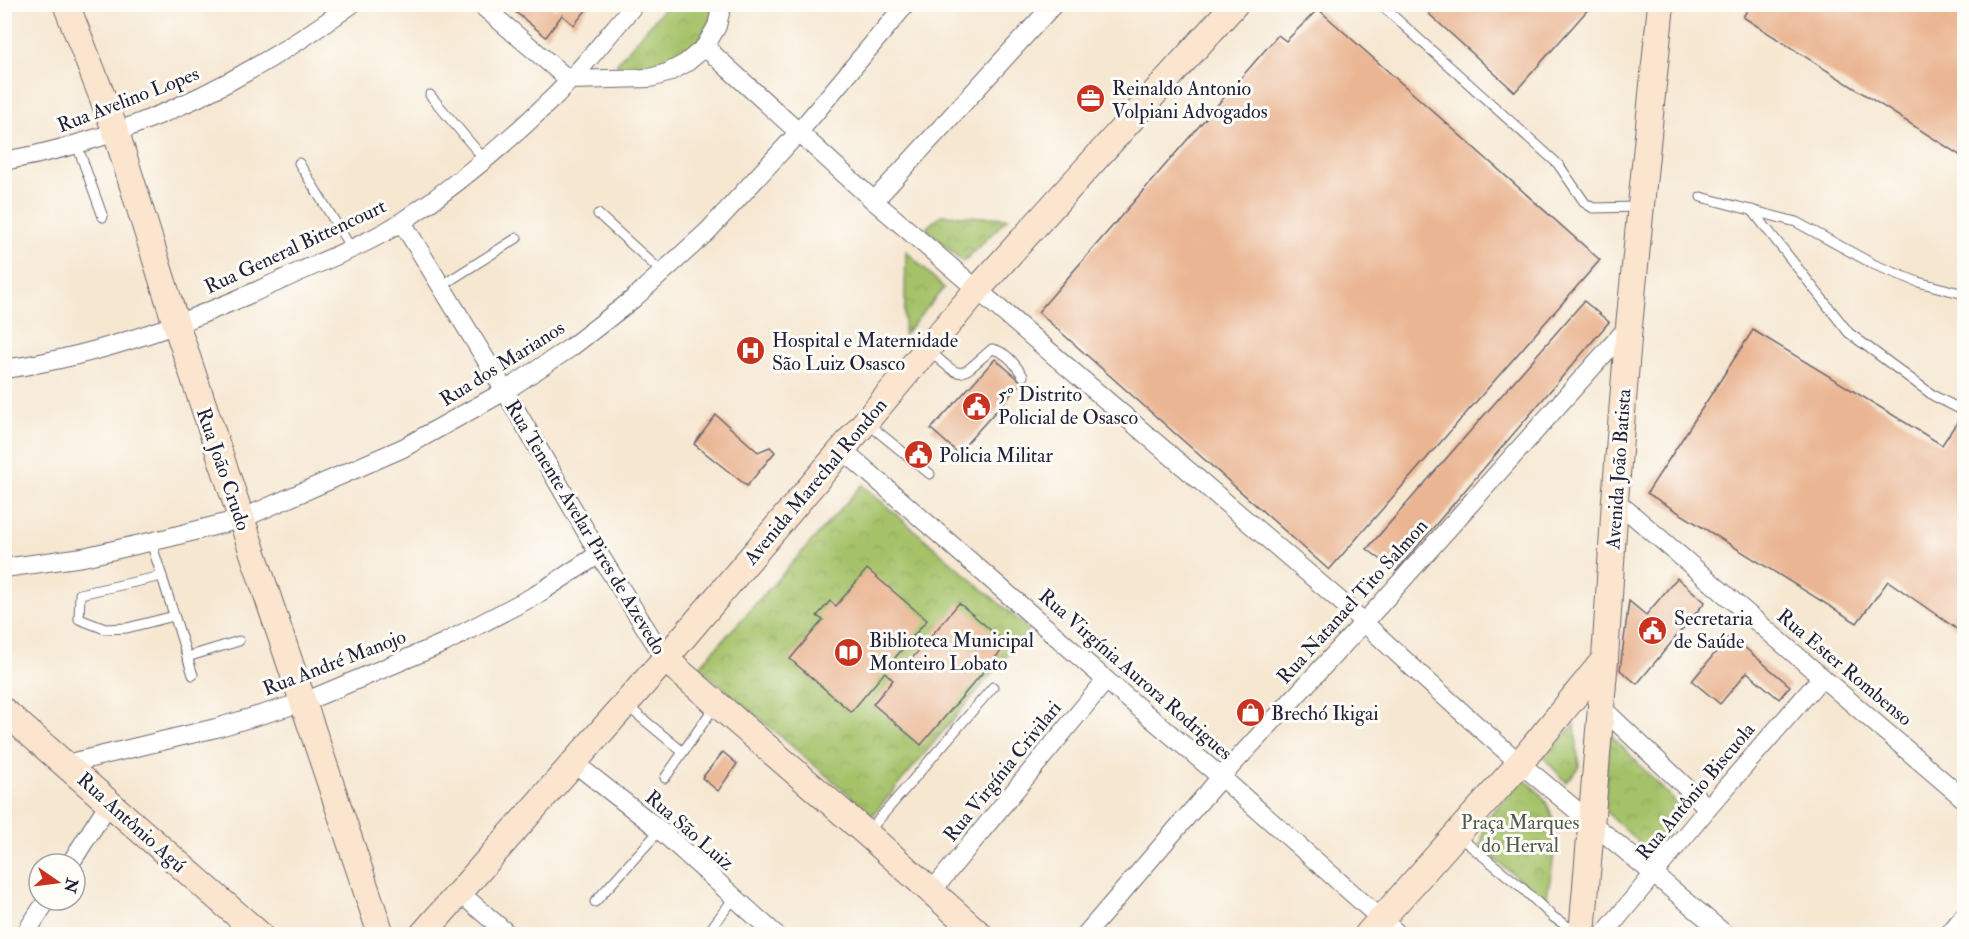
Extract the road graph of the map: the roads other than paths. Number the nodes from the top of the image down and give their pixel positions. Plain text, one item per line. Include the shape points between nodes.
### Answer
1 (66, 4) edge
2 (352, 4) edge
3 (480, 4) edge
4 (635, 4) edge
5 (722, 4) edge
6 (906, 4) edge
7 (1054, 4) edge
8 (1380, 4) edge
9 (1661, 4) edge
10 (1228, 7) edge
11 (705, 47) junction
12 (569, 80) junction
13 (430, 95) dead end
14 (116, 132) junction
15 (798, 133) junction
16 (77, 145) junction
17 (484, 159) junction
18 (4, 161) edge
19 (298, 164) dead end
20 (1701, 197) dead end
21 (874, 201) junction
22 (1641, 207) junction
23 (1752, 210) junction
24 (598, 214) dead end
25 (103, 217) dead end
26 (402, 222) junction
27 (517, 238) dead end
28 (351, 248) junction
29 (662, 272) junction
30 (441, 286) junction
31 (977, 290) junction
32 (1964, 294) edge
33 (176, 324) junction
34 (1629, 326) junction
35 (928, 349) junction
36 (4, 369) edge
37 (1023, 376) dead end
38 (505, 391) junction
39 (1965, 411) edge
40 (865, 422) junction
41 (842, 448) junction
42 (930, 474) dead end
43 (1615, 500) junction
44 (241, 519) junction
45 (151, 542) junction
46 (599, 554) junction
47 (4, 568) edge
48 (162, 576) junction
49 (174, 616) junction
50 (1364, 623) junction
51 (239, 641) dead end
52 (187, 657) junction
53 (665, 659) junction
54 (1605, 659) junction
55 (193, 675) dead end
56 (1822, 677) junction
57 (1106, 680) junction
58 (993, 687) dead end
59 (304, 702) junction
60 (624, 704) junction
61 (717, 704) junction
62 (1601, 707) junction
63 (4, 711) edge
64 (683, 752) junction
65 (573, 762) junction
66 (66, 764) junction
67 (1520, 764) junction
68 (1221, 777) junction
69 (665, 778) dead end
70 (1965, 799) edge
71 (109, 803) junction
72 (1708, 808) junction
73 (1592, 823) junction
74 (660, 830) junction
75 (866, 833) junction
76 (1456, 835) junction
77 (78, 852) edge
78 (1654, 874) junction
79 (932, 891) junction
80 (460, 893) junction
81 (734, 898) junction
82 (595, 902) dead end
83 (39, 912) edge
84 (1965, 916) edge
85 (1382, 930) edge
86 (25, 934) edge
87 (259, 934) edge
88 (381, 934) edge
89 (423, 934) edge
90 (508, 934) edge
91 (707, 934) edge
92 (775, 934) edge
93 (980, 934) edge
94 (1086, 934) edge
95 (1581, 934) edge
96 (1604, 934) edge
97 (1725, 934) edge
98 (1949, 934) edge

1 - 14 main road, Rua João Crudo
2 - 14 street, Rua Avelino Lopes via 310,35 192,102
3 - 12 street
4 - 12 street, Rua General Bittencourt
5 - 11 street via 717,26
6 - 15 street, Rua dos Marianos
7 - 21 street
8 - 22 lane via 1558,164 1585,203 1593,208
9 - 22 main road, Avenida João Batista
10 - 31 main road, Avenida Marechal Rondon
11 - 12 street via 686,63 650,78
11 - 15 street
12 - 17 street, Rua General Bittencourt
13 - 17 lane
14 - 16 street, Rua Avelino Lopes
14 - 33 main road, Rua João Crudo
15 - 21 street
15 - 29 street, Rua dos Marianos via 708,231
16 - 18 street, Rua Avelino Lopes
16 - 25 lane
17 - 26 street, Rua General Bittencourt
19 - 28 lane
20 - 23 lane
21 - 31 street
22 - 34 main road, Avenida João Batista
23 - 32 lane via 1796,222 1875,265
23 - 39 lane via 1849,333 1934,396
24 - 29 lane
26 - 28 street, Rua General Bittencourt
26 - 30 street, Rua Tenente Avelar Pires de Azevedo
27 - 30 lane
28 - 33 street, Rua General Bittencourt
29 - 38 street, Rua dos Marianos via 570,348
30 - 38 street, Rua Tenente Avelar Pires de Azevedo
31 - 35 main road, Avenida Marechal Rondon
31 - 50 street
33 - 36 street, Rua General Bittencourt via 75,356
33 - 44 main road, Rua João Crudo
34 - 43 main road, Avenida João Batista
34 - 50 street, Rua Natanael Tito Salmon
35 - 37 lane via 959,374 967,372 992,349 1005,354
35 - 40 main road, Avenida Marechal Rondon
38 - 44 street, Rua dos Marianos via 403,448
38 - 46 street, Rua Tenente Avelar Pires de Azevedo
40 - 41 main road, Avenida Marechal Rondon
40 - 42 lane
41 - 53 main road, Avenida Marechal Rondon
41 - 57 street, Rua Virgínia Aurora Rodrigues
43 - 54 main road, Avenida João Batista
43 - 56 street, Rua Ester Rombenso
44 - 45 street, Rua dos Marianos
44 - 59 main road, Rua João Crudo
45 - 47 street, Rua dos Marianos
45 - 48 lane
46 - 53 street, Rua Tenente Avelar Pires de Azevedo
46 - 59 street, Rua André Manojo via 536,595 444,643
48 - 49 lane
48 - 49 lane via 80,594 79,619 105,629 127,628
49 - 52 lane
50 - 67 street
50 - 68 street, Rua Natanael Tito Salmon
51 - 52 lane
52 - 55 lane
53 - 60 main road, Avenida Marechal Rondon
53 - 61 main road, Rua Tenente Avelar Pires de Azevedo
54 - 62 main road, Avenida João Batista
54 - 67 main road
56 - 70 street, Rua Ester Rombenso
56 - 72 street, Rua Antônio Biscuola
57 - 68 street, Rua Virgínia Aurora Rodrigues
57 - 79 street, Rua Virgínia Crivilari
58 - 75 lane
59 - 66 street, Rua André Manojo
59 - 88 main road, Rua João Crudo
60 - 64 lane
60 - 65 main road, Avenida Marechal Rondon
61 - 64 lane
61 - 75 main road, Rua Tenente Avelar Pires de Azevedo
62 - 72 street
62 - 73 main road, Avenida João Batista
63 - 66 main road, Rua Antônio Agú
64 - 69 lane
65 - 74 street, Rua São Luiz
65 - 80 main road, Avenida Marechal Rondon
66 - 71 main road, Rua Antônio Agú
67 - 73 street
67 - 76 main road
68 - 85 street, Rua Virgínia Aurora Rodrigues
68 - 94 street, Rua Natanael Tito Salmon
71 - 77 street
71 - 87 main road, Rua Antônio Agú
72 - 78 street, Rua Antônio Biscuola
73 - 78 street
73 - 95 main road, Avenida João Batista
74 - 81 street, Rua São Luiz
74 - 82 lane
75 - 79 main road, Rua Tenente Avelar Pires de Azevedo
76 - 85 main road
76 - 95 lane via 1553,917
78 - 96 street, Rua Antônio Biscuola
78 - 97 street
79 - 93 main road, Rua Tenente Avelar Pires de Azevedo
80 - 89 main road, Avenida Marechal Rondon
80 - 90 street
81 - 91 lane
81 - 92 street, Rua São Luiz
83 - 86 street
84 - 98 street

